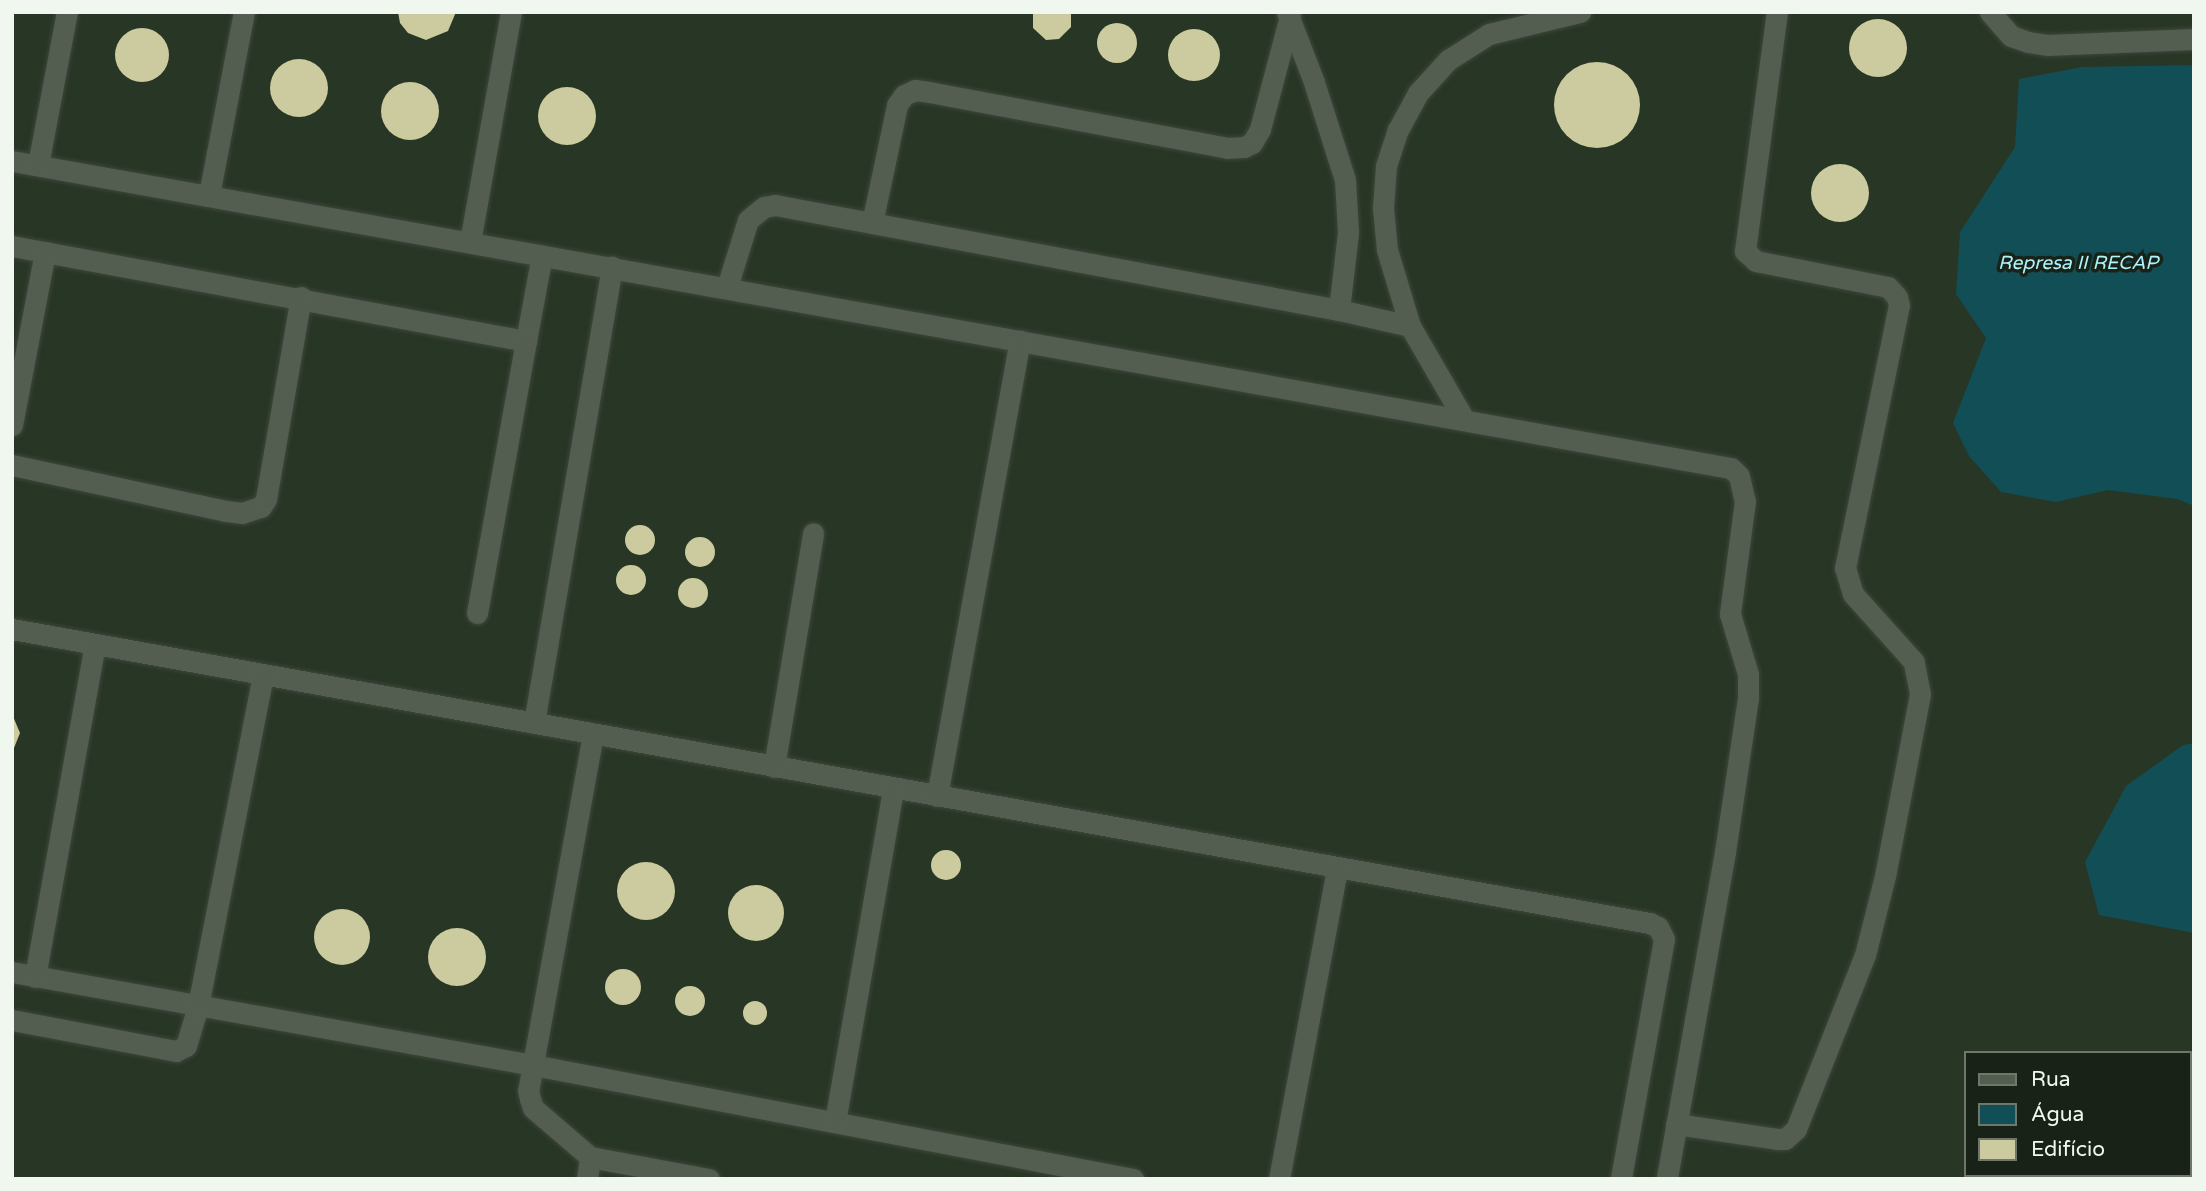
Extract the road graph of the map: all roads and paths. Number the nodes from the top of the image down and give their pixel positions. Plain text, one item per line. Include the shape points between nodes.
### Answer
1 (67, 12) edge
2 (244, 12) edge
3 (511, 12) edge
4 (1580, 12) edge
5 (1777, 12) edge
6 (1990, 12) edge
7 (1288, 14) edge
8 (2194, 39) edge
9 (12, 161) edge
10 (38, 165) junction
11 (209, 195) junction
12 (872, 223) junction
13 (470, 242) junction
14 (12, 246) edge
15 (45, 252) junction
16 (542, 255) junction
17 (612, 267) junction
18 (727, 287) junction
19 (301, 297) junction
20 (1339, 310) junction
21 (1410, 326) junction
22 (1020, 340) junction
23 (526, 341) junction
24 (1464, 419) junction
25 (12, 425) edge
26 (12, 465) edge
27 (813, 533) dead end
28 (477, 613) dead end
29 (12, 629) edge
30 (95, 644) junction
31 (263, 674) junction
32 (534, 723) junction
33 (593, 734) junction
34 (774, 767) junction
35 (893, 788) junction
36 (937, 796) junction
37 (1337, 869) junction
38 (12, 972) edge
39 (35, 976) junction
40 (198, 1006) junction
41 (12, 1020) edge
42 (533, 1065) junction
43 (835, 1122) junction
44 (1676, 1124) junction
45 (590, 1157) junction
46 (667, 1175) edge
47 (586, 1179) edge
48 (709, 1179) edge
49 (1133, 1179) edge
50 (1279, 1179) edge
51 (1621, 1179) edge
52 (1667, 1179) edge

1 - 10 lane
2 - 11 lane
3 - 13 lane
4 - 21 lane via 1489,34 1448,60 1418,93 1404,117 1386,166 1383,208 1387,250
5 - 44 lane via 1745,251 1756,261 1888,287 1897,297 1845,568 1853,594 1914,662 1920,694 1866,955 1796,1129 1785,1139 1777,1139
6 - 8 lane via 2011,36 2028,42
7 - 12 lane via 1260,129 1244,147 1227,148 929,92 915,90 904,95 897,105
7 - 20 lane via 1345,180 1348,232
9 - 10 lane
10 - 11 lane
11 - 13 lane
12 - 18 lane via 775,205 764,207 748,220
12 - 20 lane
13 - 16 lane
14 - 15 lane
15 - 19 lane
15 - 25 lane
16 - 17 lane
16 - 23 lane
17 - 18 lane
17 - 32 lane
18 - 22 lane
19 - 23 lane
19 - 26 lane via 267,499 261,507 242,513 226,511
20 - 21 lane
21 - 24 lane
22 - 24 lane
22 - 36 lane
23 - 28 lane
24 - 44 lane via 1716,464 1731,468 1743,486 1730,614 1748,674 1748,698
27 - 34 lane
29 - 30 lane
30 - 31 lane
30 - 39 lane
31 - 32 lane
31 - 40 lane
32 - 33 lane
33 - 34 lane
33 - 42 lane
34 - 35 lane
35 - 36 lane
35 - 43 lane
36 - 37 lane
37 - 50 lane
37 - 51 lane via 1658,927 1664,939
38 - 39 lane
39 - 40 lane
40 - 41 lane via 186,1046 176,1051
40 - 42 lane
42 - 43 lane
42 - 45 lane via 528,1090 533,1108
43 - 49 lane
44 - 52 lane
45 - 46 lane
45 - 47 lane
46 - 48 lane

